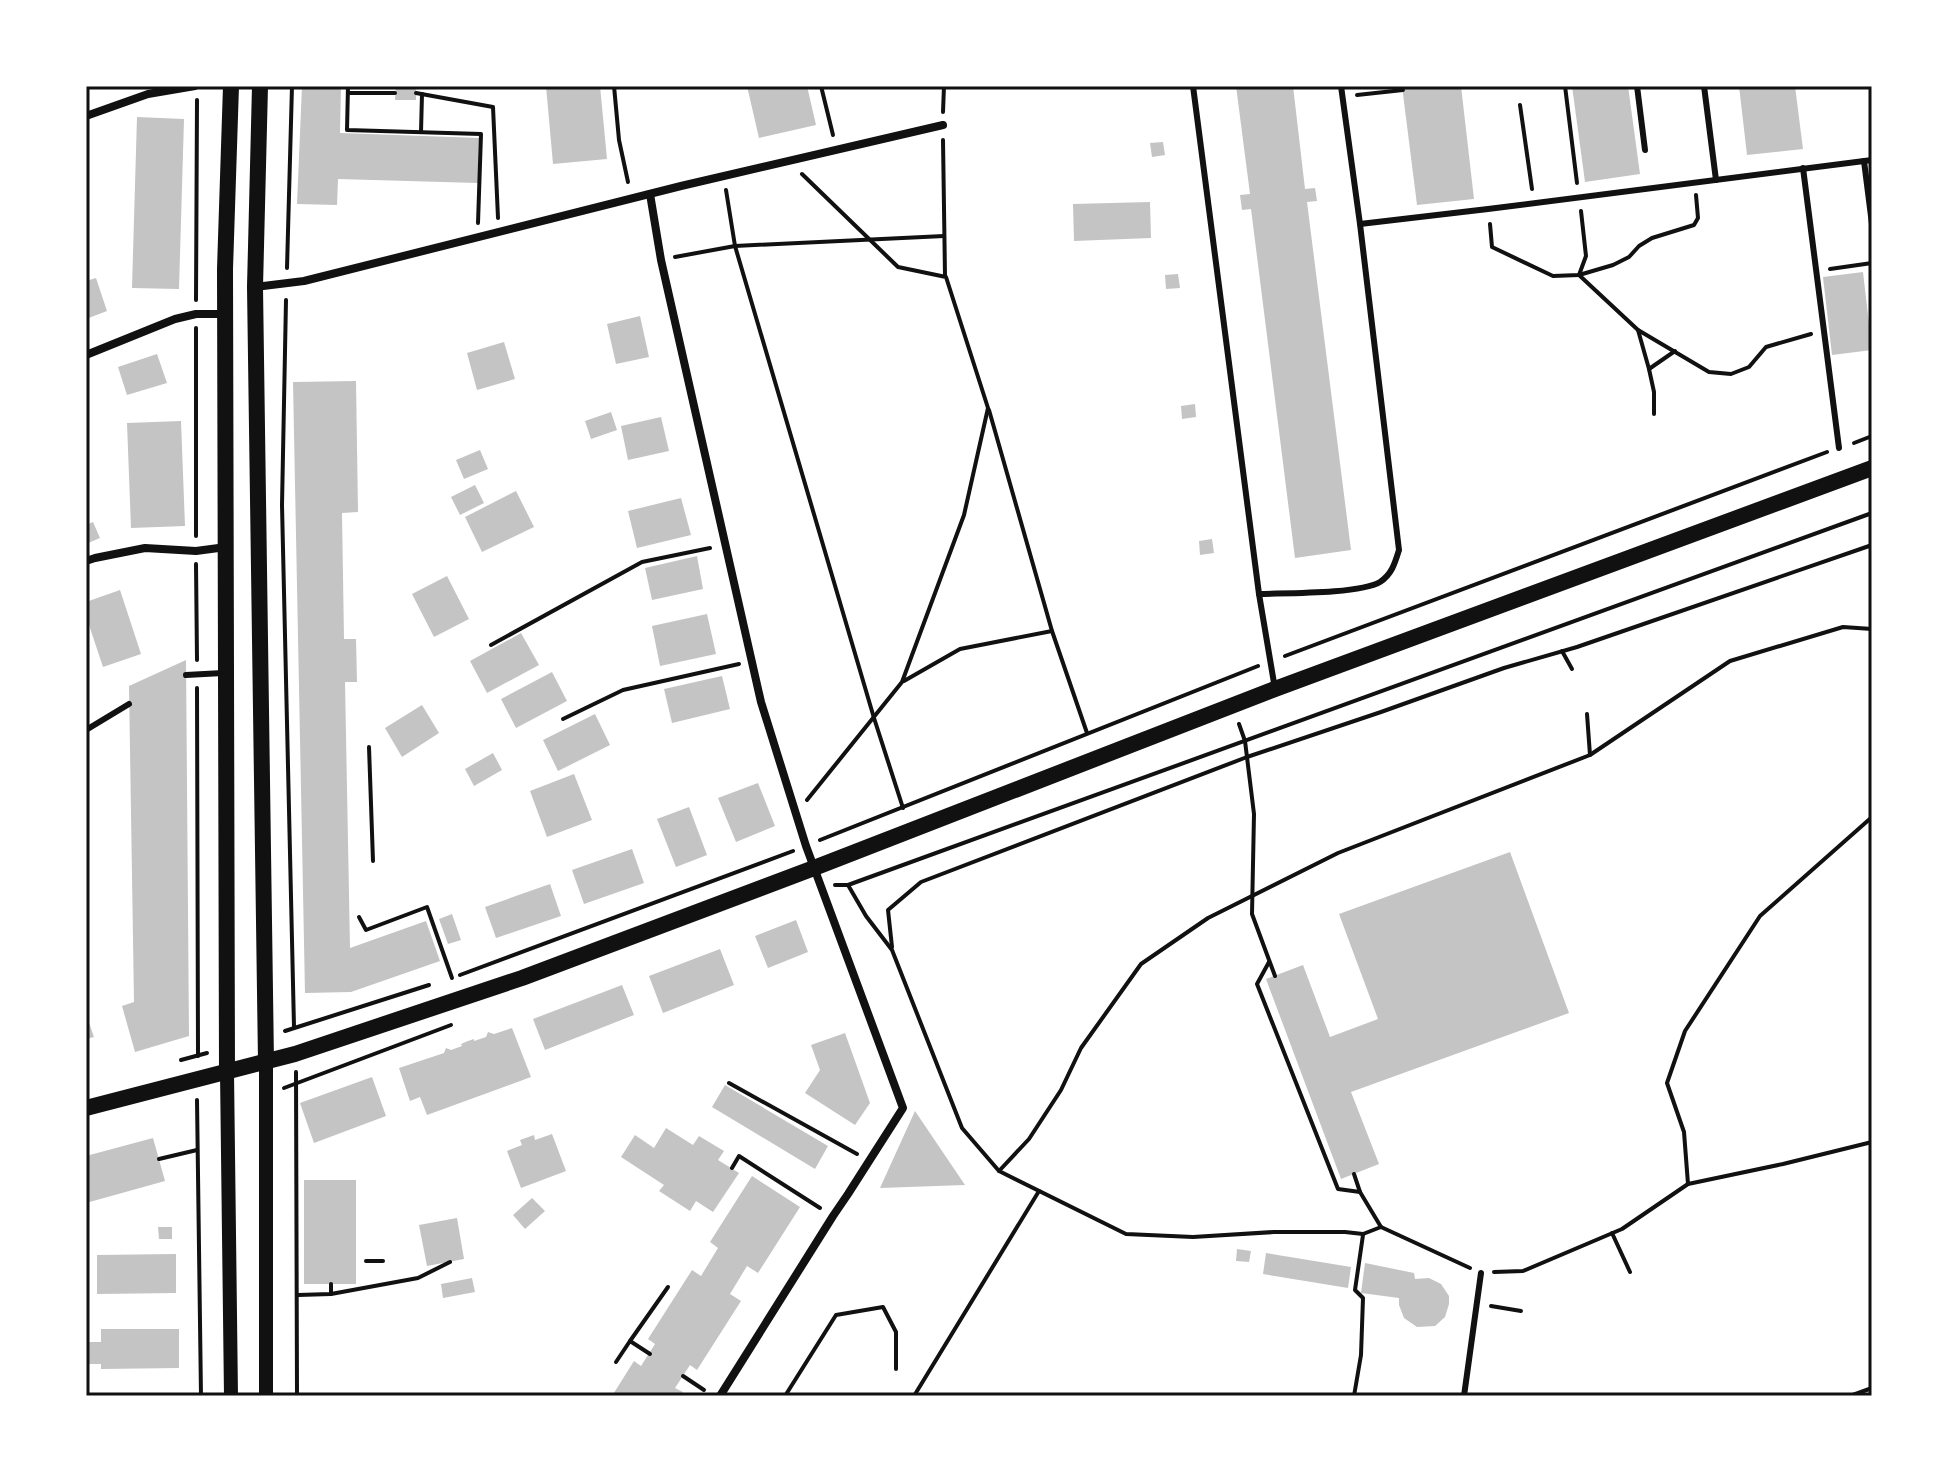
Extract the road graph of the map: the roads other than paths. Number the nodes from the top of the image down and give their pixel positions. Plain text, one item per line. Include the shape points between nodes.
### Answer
1 (196, 86) edge
2 (231, 86) edge
3 (260, 86) edge
4 (1193, 86) edge
5 (1341, 86) edge
6 (1637, 86) edge
7 (1704, 86) edge
8 (86, 116) edge
9 (943, 125) road end
10 (1645, 150) dead end
11 (1868, 160) edge
12 (1803, 168) junction
13 (1716, 180) junction
14 (650, 194) junction
15 (1360, 224) junction
16 (1872, 224) edge
17 (255, 287) junction
18 (225, 314) junction
19 (86, 355) edge
20 (1839, 448) road end
21 (1872, 468) edge
22 (226, 547) junction
23 (86, 561) edge
24 (1259, 594) junction
25 (227, 673) junction
26 (186, 675) dead end
27 (1275, 689) junction
28 (129, 704) dead end
29 (86, 730) edge
30 (814, 868) junction
31 (266, 1062) junction
32 (227, 1072) junction
33 (86, 1108) edge
34 (1481, 1273) road end
35 (231, 1396) edge
36 (266, 1396) edge
37 (720, 1396) edge
38 (1464, 1396) edge

1 - 8 street via 148,94
2 - 18 main road
3 - 17 main road
4 - 24 lane
5 - 15 lane
6 - 10 lane
7 - 13 lane
9 - 14 street
11 - 12 lane
11 - 16 lane
12 - 13 lane
12 - 20 lane
13 - 15 lane
14 - 17 street via 304,281
14 - 30 street via 751,661
15 - 24 lane via 1399,550 1394,568 1379,582 1355,589
17 - 31 main road
18 - 19 street via 175,319
18 - 22 main road
21 - 27 main road
22 - 23 street via 145,548
22 - 25 main road
24 - 27 lane
25 - 26 lane
25 - 32 main road
27 - 30 main road
28 - 29 lane
30 - 31 main road via 522,978
30 - 37 street via 903,1108
31 - 32 main road
31 - 36 street
32 - 33 main road
32 - 35 street
34 - 38 lane

